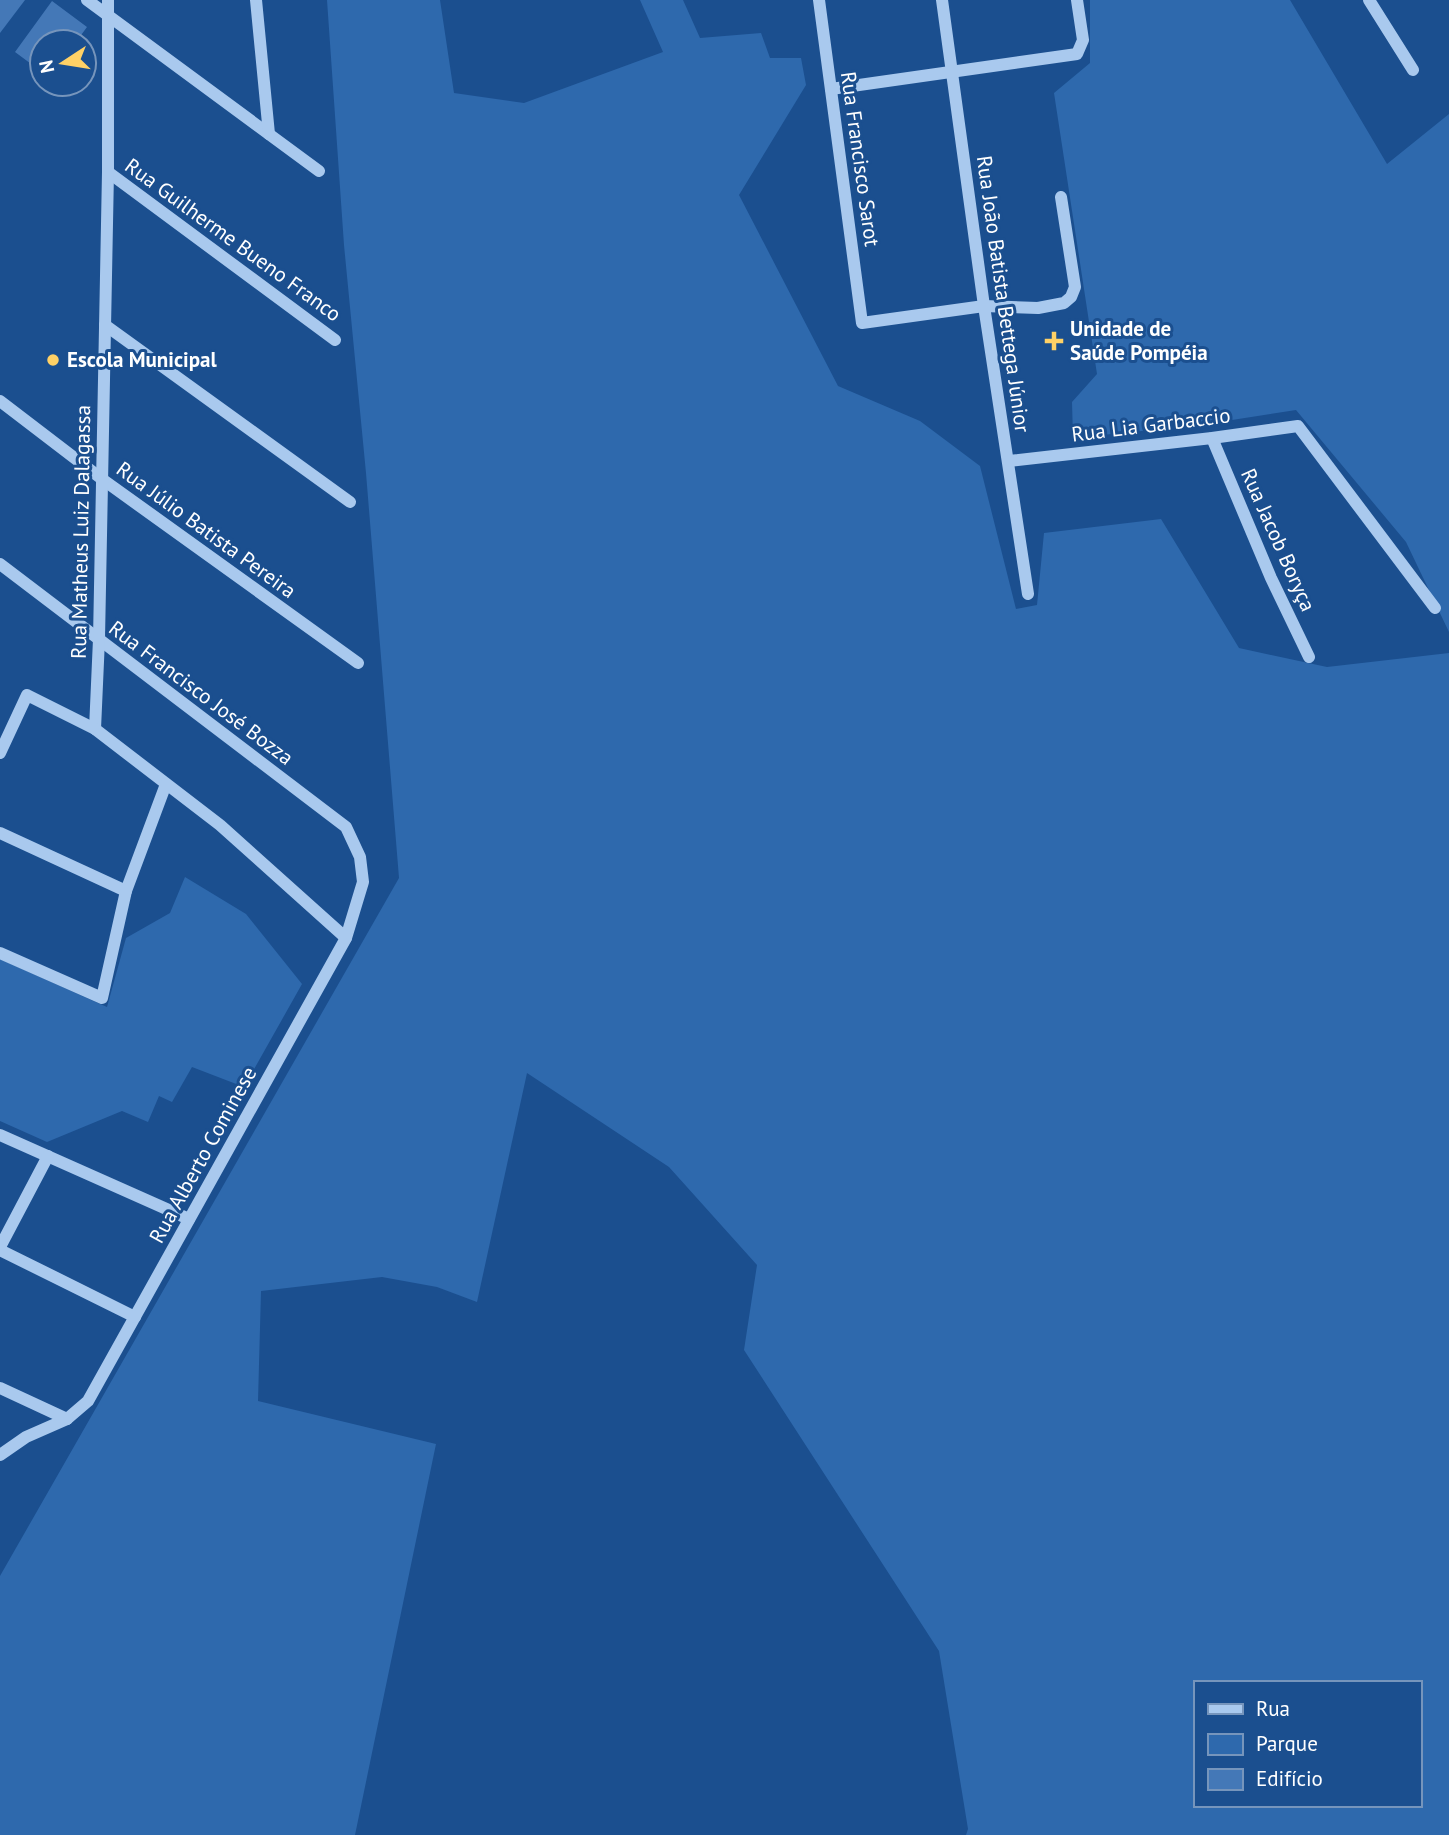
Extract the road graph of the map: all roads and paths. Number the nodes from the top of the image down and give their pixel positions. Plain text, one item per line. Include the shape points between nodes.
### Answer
1 (87, 0) edge
2 (108, 0) edge
3 (256, 0) edge
4 (819, 0) edge
5 (942, 0) edge
6 (1077, 0) edge
7 (1369, 0) edge
8 (107, 15) junction
9 (1413, 70) dead end
10 (951, 72) junction
11 (831, 89) junction
12 (269, 134) junction
13 (319, 171) dead end
14 (108, 172) junction
15 (1061, 197) dead end
16 (984, 306) junction
17 (105, 325) junction
18 (335, 340) dead end
19 (0, 401) edge
20 (1212, 438) junction
21 (1009, 461) junction
22 (102, 479) junction
23 (350, 502) dead end
24 (0, 564) edge
25 (1028, 594) dead end
26 (1435, 608) dead end
27 (99, 639) junction
28 (1309, 657) dead end
29 (358, 663) dead end
30 (95, 729) junction
31 (0, 754) edge
32 (166, 783) junction
33 (346, 827) joint
34 (0, 833) edge
35 (126, 891) junction
36 (346, 937) junction
37 (0, 953) edge
38 (0, 1135) edge
39 (47, 1156) junction
40 (189, 1219) junction
41 (0, 1249) edge
42 (135, 1317) junction
43 (0, 1388) edge
44 (67, 1419) junction
45 (0, 1455) edge

1 - 8 street
2 - 8 street, Rua Matheus Luiz Dalagassa
3 - 12 street
4 - 11 street, Rua Francisco Sarot
5 - 10 street, Rua João Batista Bettega Júnior
6 - 10 street via 1083,40 1077,54
7 - 9 street
8 - 12 street
8 - 14 street, Rua Matheus Luiz Dalagassa
10 - 11 street
10 - 16 street, Rua João Batista Bettega Júnior
11 - 16 street, Rua Francisco Sarot via 862,323
12 - 13 street
14 - 17 street, Rua Matheus Luiz Dalagassa
14 - 18 street, Rua Guilherme Bueno Franco
15 - 16 street via 1075,287 1071,297 1038,308
16 - 21 street, Rua João Batista Bettega Júnior
17 - 22 street, Rua Matheus Luiz Dalagassa
17 - 23 street
19 - 22 street, Rua Júlio Batista Pereira
20 - 21 street, Rua Lia Garbaccio
20 - 26 street, Rua Lia Garbaccio via 1298,426
20 - 28 street, Rua Jacob Boryça
21 - 25 street, Rua João Batista Bettega Júnior
22 - 27 street, Rua Matheus Luiz Dalagassa
22 - 29 street, Rua Júlio Batista Pereira
24 - 27 street, Rua Francisco José Bozza
27 - 30 street, Rua Matheus Luiz Dalagassa
27 - 33 street, Rua Francisco José Bozza
30 - 31 street via 27,695
30 - 32 street
32 - 35 street
32 - 36 street
33 - 36 street, Rua Alberto Cominese via 360,857 363,883
34 - 35 street
35 - 37 street via 102,998
36 - 40 street, Rua Alberto Cominese
38 - 39 street
39 - 40 street
39 - 41 street
40 - 42 street, Rua Alberto Cominese
41 - 42 street
42 - 44 street, Rua Alberto Cominese via 88,1401
43 - 44 street
44 - 45 street, Rua Alberto Cominese via 26,1437

